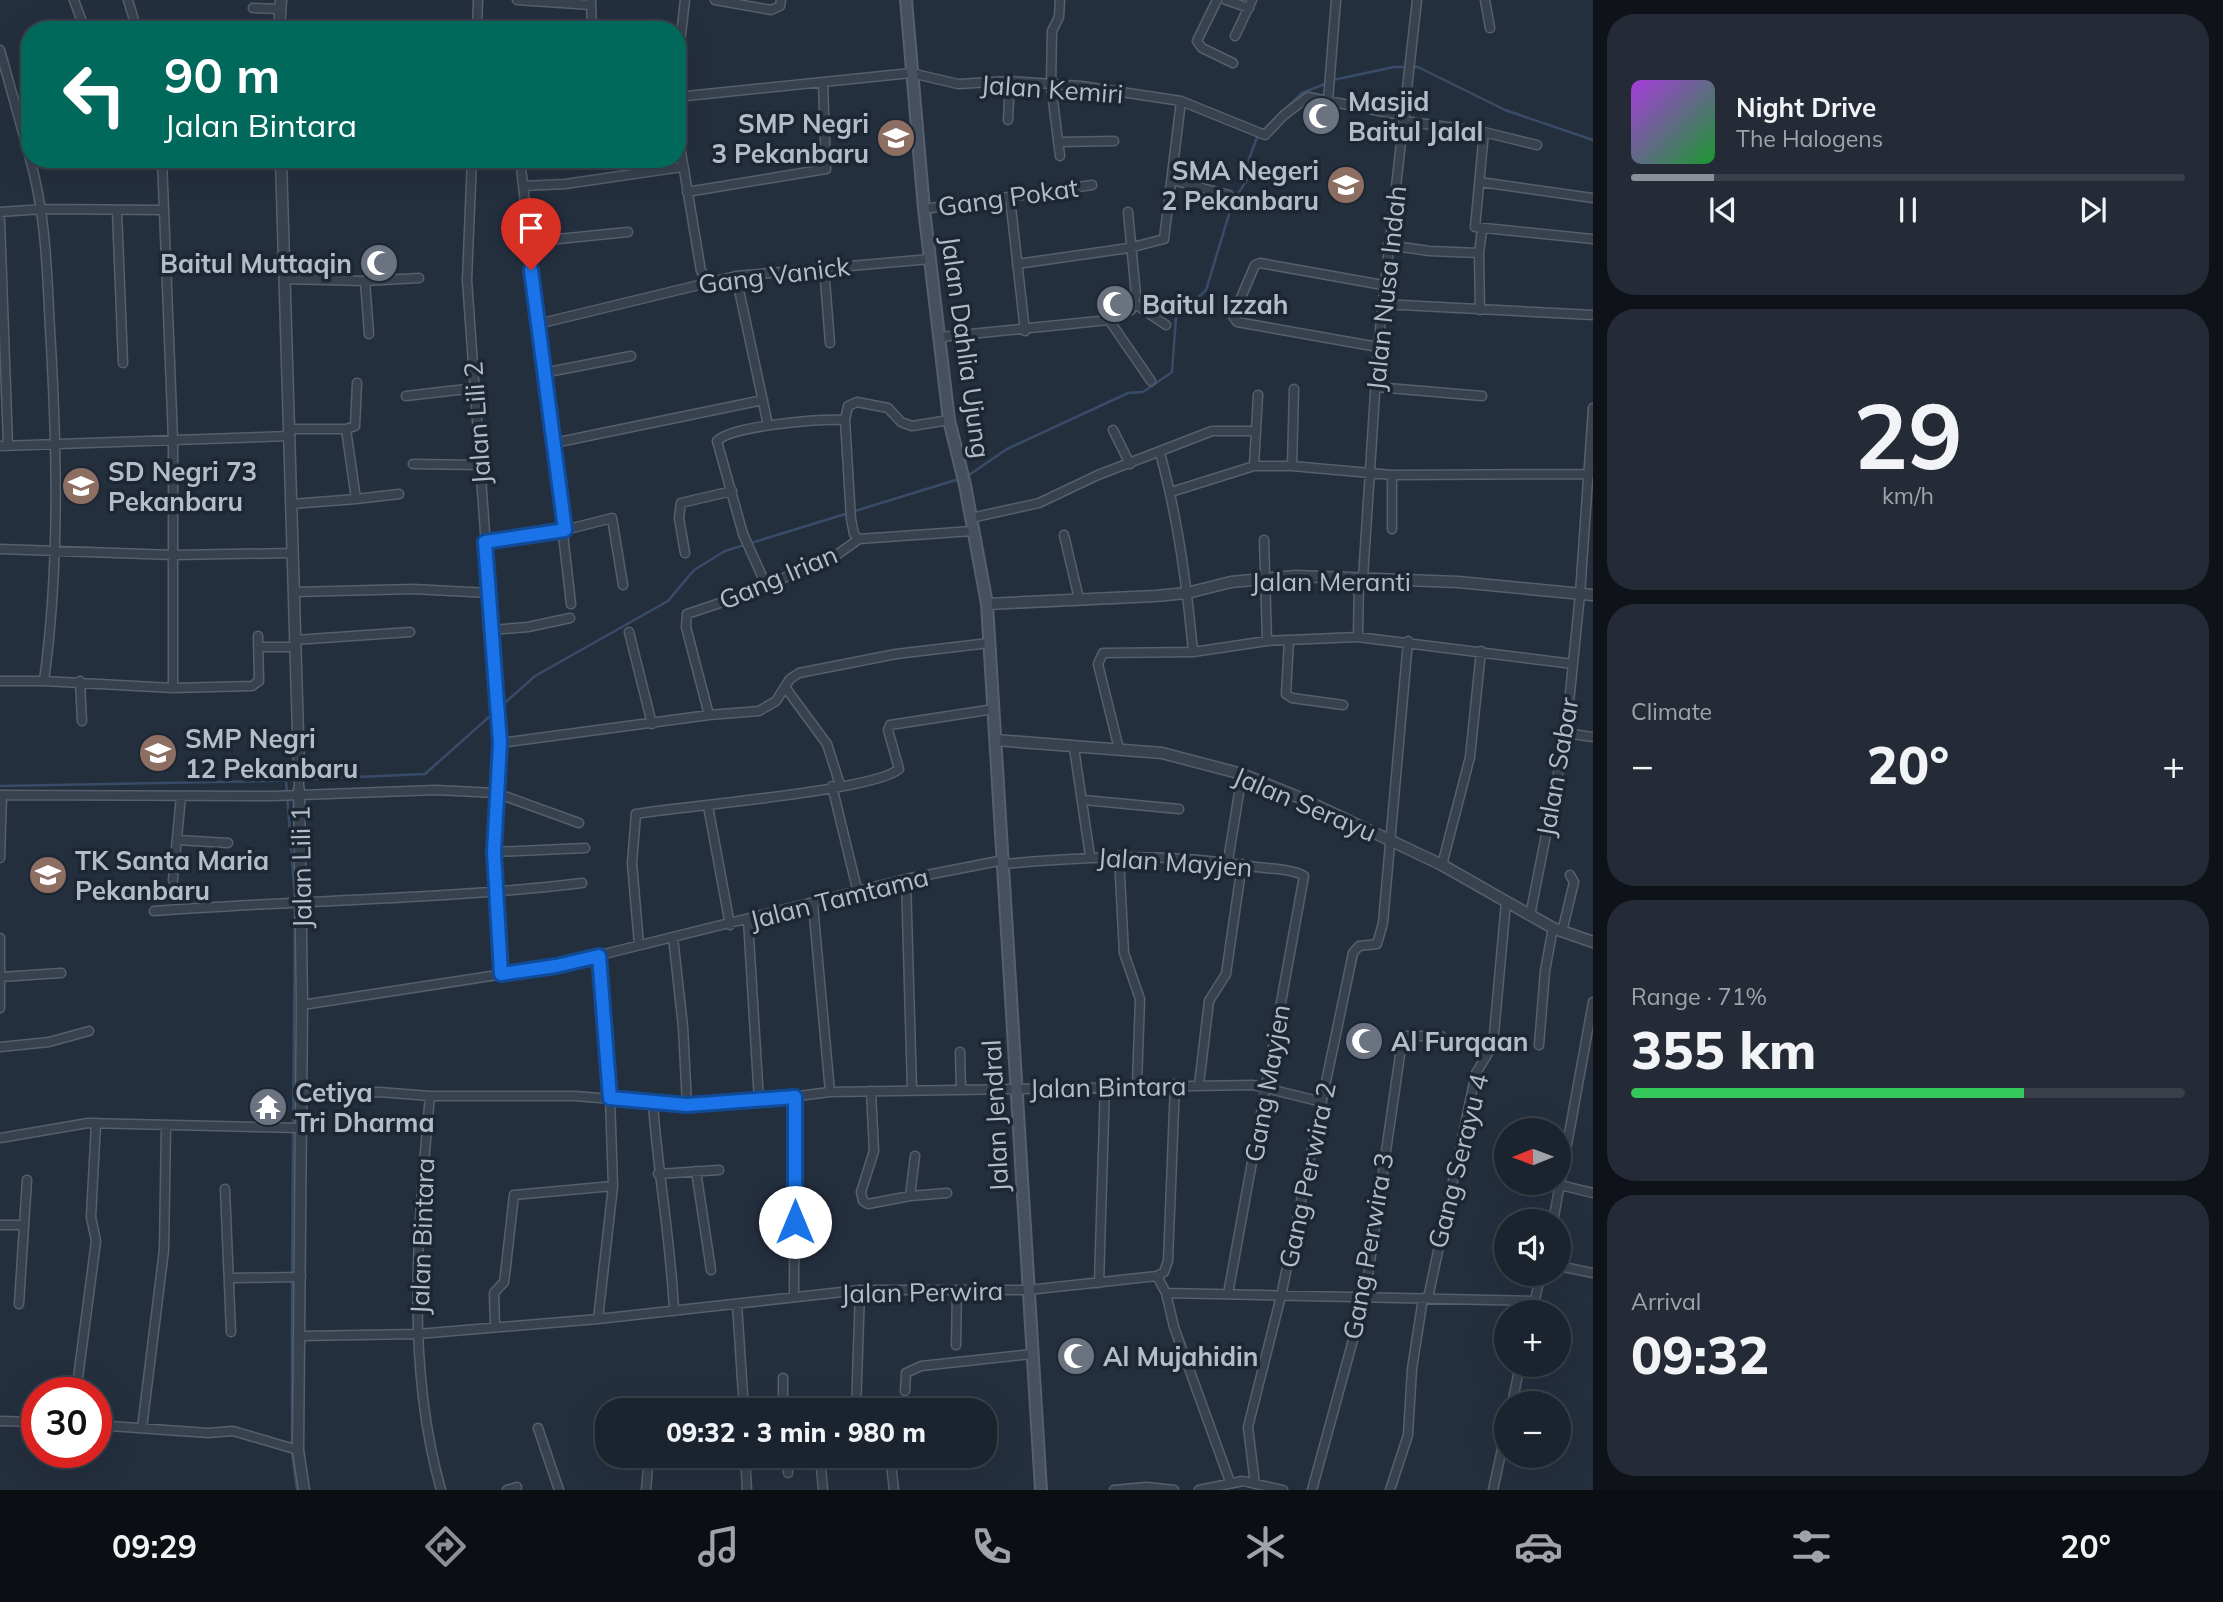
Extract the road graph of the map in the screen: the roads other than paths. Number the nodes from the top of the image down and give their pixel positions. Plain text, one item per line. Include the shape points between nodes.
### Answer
1 (74, 0) edge
2 (128, 0) edge
3 (478, 0) edge
4 (517, 0) edge
5 (685, 0) edge
6 (715, 0) edge
7 (781, 0) edge
8 (906, 0) edge
9 (1060, 0) edge
10 (1217, 0) edge
11 (1226, 0) edge
12 (1336, 0) edge
13 (1417, 0) edge
14 (1486, 0) edge
15 (544, 1) edge
16 (591, 3) edge
17 (1251, 4) edge
18 (280, 5) edge
19 (253, 8) dead end
20 (82, 21) edge
21 (135, 21) edge
22 (477, 21) edge
23 (592, 21) edge
24 (683, 21) edge
25 (1490, 28) dead end
26 (1235, 36) dead end
27 (0, 50) edge
28 (1233, 63) dead end
29 (911, 73) junction
30 (1010, 81) junction
31 (822, 82) junction
32 (1051, 85) junction
33 (686, 96) edge
34 (1181, 101) junction
35 (1328, 101) junction
36 (1405, 119) junction
37 (1008, 120) dead end
38 (21, 126) edge
39 (1484, 132) junction
40 (1114, 141) dead end
41 (1059, 142) junction
42 (1537, 145) dead end
43 (1059, 156) dead end
44 (32, 168) edge
45 (162, 168) edge
46 (281, 168) edge
47 (471, 168) edge
48 (521, 168) edge
49 (675, 168) edge
50 (682, 168) edge
51 (1172, 180) junction
52 (1480, 182) junction
53 (1091, 185) dead end
54 (523, 186) junction
55 (687, 192) junction
56 (1229, 195) dead end
57 (1010, 198) junction
58 (1593, 198) edge
59 (43, 209) junction
60 (924, 209) junction
61 (164, 210) junction
62 (117, 211) junction
63 (0, 212) edge
64 (1128, 212) dead end
65 (0, 220) edge
66 (1482, 230) junction
67 (628, 232) dead end
68 (1593, 239) edge
69 (528, 242) junction
70 (1388, 245) junction
71 (1129, 248) junction
72 (1479, 253) junction
73 (930, 258) junction
74 (1017, 264) junction
75 (824, 268) junction
76 (736, 276) junction
77 (419, 278) dead end
78 (284, 279) junction
79 (365, 281) junction
80 (709, 281) junction
81 (1383, 285) junction
82 (1135, 304) junction
83 (1382, 304) junction
84 (1480, 310) junction
85 (1593, 315) edge
86 (1109, 320) junction
87 (538, 324) junction
88 (1166, 326) dead end
89 (1025, 331) junction
90 (369, 334) dead end
91 (940, 337) junction
92 (830, 343) dead end
93 (1378, 347) junction
94 (631, 356) dead end
95 (123, 363) dead end
96 (543, 373) junction
97 (1151, 381) dead end
98 (357, 383) dead end
99 (1376, 387) junction
100 (475, 388) junction
101 (1294, 389) dead end
102 (406, 396) dead end
103 (1258, 396) dead end
104 (1482, 396) dead end
105 (763, 400) junction
106 (1593, 408) edge
107 (845, 420) junction
108 (949, 420) junction
109 (768, 425) junction
110 (346, 429) junction
111 (1113, 430) dead end
112 (1256, 431) junction
113 (290, 433) junction
114 (173, 440) junction
115 (554, 443) junction
116 (57, 444) junction
117 (4, 446) edge
118 (1160, 453) junction
119 (413, 464) dead end
120 (1130, 464) junction
121 (480, 465) junction
122 (1254, 466) junction
123 (1292, 466) junction
124 (1368, 473) junction
125 (1590, 474) edge
126 (1392, 475) junction
127 (732, 491) junction
128 (1171, 492) junction
129 (398, 494) dead end
130 (356, 499) junction
131 (292, 504) junction
132 (971, 517) junction
133 (1392, 529) dead end
134 (565, 530) junction
135 (972, 531) junction
136 (1063, 535) dead end
137 (859, 539) junction
138 (1264, 540) dead end
139 (485, 542) junction
140 (0, 549) edge
141 (53, 549) junction
142 (293, 553) junction
143 (685, 553) dead end
144 (174, 555) junction
145 (1361, 578) junction
146 (1266, 579) junction
147 (623, 585) dead end
148 (766, 585) junction
149 (294, 592) junction
150 (489, 593) junction
151 (1187, 593) junction
152 (1580, 594) junction
153 (1593, 595) edge
154 (1079, 599) junction
155 (571, 604) dead end
156 (987, 604) junction
157 (570, 618) dead end
158 (491, 630) junction
159 (410, 632) dead end
160 (629, 632) dead end
161 (258, 636) dead end
162 (1358, 637) junction
163 (1289, 640) junction
164 (1408, 641) junction
165 (1266, 642) junction
166 (989, 643) junction
167 (295, 644) junction
168 (260, 647) junction
169 (1481, 651) junction
170 (1193, 652) junction
171 (1573, 664) junction
172 (0, 681) edge
173 (44, 681) junction
174 (80, 681) junction
175 (785, 687) junction
176 (173, 688) junction
177 (1343, 705) dead end
178 (994, 709) junction
179 (709, 715) junction
180 (82, 721) dead end
181 (652, 724) junction
182 (1566, 733) junction
183 (1593, 737) edge
184 (995, 740) junction
185 (500, 743) junction
186 (1074, 748) junction
187 (1119, 749) junction
188 (299, 768) joint
189 (1242, 775) junction
190 (836, 786) junction
191 (297, 793) junction
192 (496, 793) junction
193 (1, 795) edge
194 (181, 796) junction
195 (1084, 800) junction
196 (708, 806) junction
197 (1179, 809) dead end
198 (579, 823) dead end
199 (177, 841) junction
200 (1392, 842) junction
201 (228, 843) dead end
202 (584, 848) dead end
203 (494, 852) junction
204 (1090, 856) junction
205 (1119, 856) junction
206 (0, 858) edge
207 (1228, 861) junction
208 (1004, 862) junction
209 (1242, 864) junction
210 (1442, 866) junction
211 (1303, 874) joint
212 (1570, 875) dead end
213 (906, 879) junction
214 (173, 880) dead end
215 (582, 883) dead end
216 (858, 892) junction
217 (496, 894) junction
218 (301, 900) junction
219 (1506, 902) junction
220 (813, 905) junction
221 (154, 911) dead end
222 (1530, 916) junction
223 (748, 920) junction
224 (730, 925) junction
225 (1558, 930) junction
226 (673, 937) junction
227 (0, 938) edge
228 (1593, 942) edge
229 (639, 945) junction
230 (599, 956) junction
231 (61, 972) dead end
232 (501, 974) junction
233 (0, 977) edge
234 (1593, 1002) edge
235 (302, 1005) junction
236 (0, 1008) edge
237 (89, 1031) dead end
238 (1441, 1036) dead end
239 (1539, 1045) dead end
240 (0, 1047) edge
241 (960, 1052) dead end
242 (1138, 1084) junction
243 (1175, 1084) junction
244 (1105, 1085) junction
245 (1199, 1085) junction
246 (1266, 1087) junction
247 (1016, 1088) junction
248 (912, 1090) junction
249 (961, 1090) junction
250 (830, 1091) junction
251 (871, 1091) junction
252 (301, 1095) junction
253 (430, 1096) junction
254 (795, 1097) junction
255 (610, 1098) junction
256 (759, 1101) junction
257 (1322, 1102) junction
258 (653, 1104) junction
259 (687, 1105) junction
260 (1572, 1118) edge
261 (96, 1123) junction
262 (166, 1126) junction
263 (298, 1128) junction
264 (0, 1138) edge
265 (915, 1156) dead end
266 (719, 1170) dead end
267 (696, 1171) junction
268 (659, 1174) junction
269 (27, 1180) dead end
270 (612, 1186) junction
271 (1572, 1188) edge
272 (225, 1189) dead end
273 (947, 1193) dead end
274 (1593, 1193) edge
275 (910, 1196) junction
276 (0, 1225) edge
277 (23, 1225) junction
278 (1571, 1268) edge
279 (711, 1270) dead end
280 (1593, 1273) edge
281 (1157, 1276) junction
282 (299, 1277) junction
283 (229, 1278) junction
284 (1099, 1283) junction
285 (860, 1290) junction
286 (957, 1290) junction
287 (1028, 1290) junction
288 (1166, 1293) junction
289 (1228, 1294) junction
290 (794, 1296) junction
291 (1281, 1296) junction
292 (1365, 1296) junction
293 (1426, 1298) junction
294 (1499, 1300) edge
295 (19, 1304) dead end
296 (737, 1304) junction
297 (674, 1311) junction
298 (598, 1319) junction
299 (495, 1327) junction
300 (231, 1332) dead end
301 (418, 1334) junction
302 (301, 1336) junction
303 (956, 1345) dead end
304 (1032, 1354) junction
305 (78, 1377) edge
306 (783, 1378) dead end
307 (905, 1391) dead end
308 (743, 1398) edge
309 (783, 1398) edge
310 (856, 1398) edge
311 (0, 1421) edge
312 (21, 1422) edge
313 (112, 1426) edge
314 (142, 1428) junction
315 (538, 1428) dead end
316 (297, 1450) junction
317 (648, 1468) edge
318 (746, 1468) edge
319 (788, 1468) edge
320 (821, 1468) edge
321 (891, 1468) edge
322 (1498, 1468) edge
323 (788, 1473) dead end
324 (1230, 1482) junction
325 (1255, 1484) junction
326 (517, 1487) dead end
327 (438, 1489) edge
328 (304, 1490) edge
329 (507, 1490) edge
330 (559, 1490) edge
331 (646, 1490) edge
332 (747, 1490) edge
333 (823, 1490) edge
334 (894, 1490) edge
335 (1041, 1490) edge
336 (1114, 1490) edge
337 (1174, 1490) edge
338 (1199, 1490) edge
339 (1283, 1490) edge
340 (1312, 1490) edge
341 (1390, 1490) edge
342 (1493, 1490) edge

1 - 20 street
2 - 21 street
3 - 22 street
4 - 15 street
5 - 24 street
6 - 7 street via 771,10 780,6
8 - 29 main road, Jalan Dahlia Ujung
9 - 32 street, Gang Pokat via 1052,31
10 - 28 street via 1197,41
11 - 17 street
12 - 35 street
13 - 36 street, Jalan Nusa Indah
14 - 25 street
15 - 16 street
16 - 23 street
17 - 26 street
18 - 19 street
27 - 38 street
29 - 30 street, Jalan Kemiri via 958,84
29 - 31 street, Jalan Kemiri
29 - 60 main road, Jalan Dahlia Ujung
30 - 32 street, Jalan Kemiri
30 - 37 street
31 - 33 street, Jalan Kemiri
31 - 55 street via 827,169
32 - 34 street, Jalan Kemiri
32 - 41 street, Gang Pokat
34 - 35 street, Jalan Kemiri via 1265,135 1307,98
34 - 51 street
35 - 36 street, Jalan Kemiri
36 - 39 street, Jalan Kemiri
36 - 70 street, Jalan Nusa Indah
39 - 42 street, Jalan Kemiri
39 - 52 street
40 - 41 street, Gang Pokat
41 - 43 street, Gang Pokat
44 - 59 street
45 - 61 street
46 - 78 street, Jalan Lili 1
47 - 100 street, Jalan Lili 2 via 467,280
48 - 54 street
49 - 54 street
50 - 55 street
51 - 56 street
51 - 71 street via 1164,239
52 - 58 street
52 - 66 street via 1475,228
53 - 57 street, Gang Pokat
54 - 69 street
55 - 80 street via 701,271
57 - 60 street, Gang Pokat
57 - 74 street
59 - 62 street
59 - 63 street
59 - 116 street
60 - 73 main road, Jalan Dahlia Ujung
61 - 62 street
61 - 114 street
62 - 95 street
64 - 71 street
65 - 117 street
66 - 68 street
66 - 72 street
67 - 69 street
69 - 87 street
70 - 72 street
70 - 81 street, Jalan Nusa Indah
71 - 74 street
71 - 82 street
72 - 84 street
73 - 75 street, Gang Vanick
73 - 91 main road, Jalan Dahlia Ujung
74 - 89 street
75 - 76 street, Gang Vanick
75 - 92 street
76 - 80 street, Gang Vanick
76 - 105 street
77 - 79 street
78 - 79 street
78 - 113 street, Jalan Lili 1
79 - 90 street
80 - 87 street, Gang Vanick
81 - 83 street, Jalan Nusa Indah
81 - 93 street via 1257,263 1233,316 1237,322
82 - 86 street
82 - 88 street
83 - 84 street
83 - 93 street, Jalan Nusa Indah
84 - 85 street
86 - 89 street
86 - 97 street
87 - 96 street
89 - 91 street
91 - 108 main road, Jalan Dahlia Ujung
93 - 99 street, Jalan Nusa Indah
94 - 96 street
96 - 115 street
98 - 110 street via 357,422
99 - 104 street
99 - 124 street, Jalan Nusa Indah
100 - 102 street
100 - 121 street, Jalan Lili 2
101 - 123 street
103 - 112 street
105 - 109 street
105 - 115 street
106 - 125 street, Jalan Sabar
107 - 108 street via 848,406 858,402 888,408 905,425
107 - 109 street
107 - 137 street via 851,519
108 - 132 main road, Jalan Dahlia Ujung
109 - 127 street via 719,439
110 - 113 street
110 - 130 street
111 - 120 street
112 - 118 street via 1212,431
112 - 122 street
113 - 114 street
113 - 131 street, Jalan Lili 1
114 - 116 street
114 - 144 street
115 - 134 street
116 - 117 street
116 - 141 street
118 - 120 street
118 - 128 street
119 - 121 street
120 - 132 street via 1039,503
121 - 139 street, Jalan Lili 2
122 - 123 street
122 - 128 street
123 - 124 street
124 - 126 street
124 - 145 street, Jalan Nusa Indah
125 - 126 street
125 - 152 street, Jalan Sabar
126 - 133 street
127 - 143 street via 681,503
127 - 148 street via 743,534
128 - 151 street
129 - 130 street
130 - 131 street
131 - 142 street, Jalan Lili 1
132 - 135 main road, Jalan Dahlia Ujung
134 - 139 street
134 - 147 street via 612,518
134 - 155 street
135 - 137 street, Gang Irian
135 - 156 main road, Jalan Dahlia Ujung
136 - 154 street
137 - 148 street, Gang Irian via 838,554
138 - 146 street
139 - 150 street, Jalan Lili 2
140 - 141 street
141 - 144 street
141 - 173 street via 51,635
142 - 144 street
142 - 149 street, Jalan Lili 1
144 - 176 street
145 - 146 street, Jalan Meranti
145 - 152 street, Jalan Meranti
145 - 162 street, Jalan Nusa Indah
146 - 151 street, Jalan Meranti
146 - 165 street
148 - 179 street, Gang Irian via 686,615
149 - 150 street via 413,589
149 - 167 street, Jalan Lili 1
150 - 158 street, Jalan Lili 2
151 - 154 street, Jalan Meranti
151 - 170 street
152 - 153 street, Jalan Meranti
152 - 171 street, Jalan Sabar
154 - 156 street, Jalan Meranti
156 - 166 main road, Jalan Dahlia Ujung
157 - 158 street
158 - 185 street, Jalan Lili 2
159 - 167 street
160 - 181 street
161 - 168 street
162 - 163 street
162 - 164 street
163 - 165 street
163 - 177 street via 1286,694
164 - 169 street
164 - 200 street
165 - 170 street
166 - 175 street via 896,654 799,673
166 - 178 main road, Jalan Dahlia Ujung
167 - 168 street
167 - 188 street, Jalan Lili 1
168 - 176 street via 259,681 252,686
169 - 171 street
169 - 210 street via 1470,757
170 - 187 street via 1103,653 1098,657
171 - 182 street, Jalan Sabar
172 - 173 street
173 - 174 street
174 - 176 street
174 - 180 street
175 - 179 street via 776,701 759,711
175 - 190 street via 827,744
178 - 184 main road, Jalan Dahlia Ujung
178 - 190 street via 890,725 897,771
179 - 181 street
181 - 185 street
182 - 183 street
182 - 222 street, Jalan Sabar
184 - 186 street, Jalan Serayu
184 - 208 main road, Jalan Jendral
185 - 192 street
186 - 187 street, Jalan Serayu
186 - 195 street
187 - 189 street, Jalan Serayu via 1162,753
188 - 191 street, Jalan Lili 1
189 - 200 street, Jalan Serayu
189 - 207 street
190 - 196 street
190 - 216 street
191 - 192 street
191 - 194 street
191 - 218 street, Jalan Lili 1
192 - 198 street
192 - 203 street
193 - 194 street
193 - 206 street
194 - 199 street
195 - 197 street, Jalan Mayjen
195 - 204 street
196 - 224 street
196 - 229 street via 635,815 632,863
199 - 201 street
199 - 214 street
200 - 210 street, Jalan Serayu
200 - 257 street, Gang Perwira 2 via 1380,937 1377,944 1359,946 1353,953
202 - 203 street
203 - 217 street
204 - 205 street, Jalan Mayjen
204 - 208 street, Jalan Mayjen
205 - 207 street, Jalan Mayjen
205 - 242 street via 1124,953 1140,999
207 - 209 street, Jalan Mayjen
208 - 213 street, Jalan Tamtama
208 - 247 main road, Jalan Jendral
209 - 211 street, Jalan Mayjen
209 - 245 street via 1226,974 1209,1001
210 - 219 street, Jalan Serayu
211 - 246 street, Gang Mayjen
212 - 225 street via 1574,882
213 - 216 street, Jalan Tamtama
213 - 248 street
215 - 217 street
216 - 220 street, Jalan Tamtama
217 - 218 street
217 - 232 street
218 - 221 street
218 - 235 street, Jalan Lili 1
219 - 222 street, Jalan Serayu
219 - 293 street, Gang Serayu 4 via 1493,1045 1476,1073
220 - 223 street, Jalan Tamtama
220 - 250 street
222 - 225 street, Jalan Serayu
223 - 224 street, Jalan Tamtama
223 - 256 street
224 - 226 street, Jalan Tamtama
225 - 228 street, Jalan Serayu
225 - 239 street via 1545,971
226 - 229 street, Jalan Tamtama
226 - 259 street
227 - 233 street
229 - 230 street, Jalan Tamtama
230 - 232 street, Jalan Tamtama
230 - 255 street
231 - 233 street
232 - 235 street, Jalan Tamtama
233 - 236 street
234 - 260 street
235 - 252 street, Jalan Lili 1
237 - 240 street via 49,1042
238 - 292 street, Gang Perwira 3 via 1414,1034 1402,1041
241 - 249 street
242 - 243 street, Jalan Bintara
242 - 244 street, Jalan Bintara
243 - 245 street, Jalan Bintara
243 - 281 street via 1168,1261
244 - 247 street, Jalan Bintara
244 - 284 street
245 - 246 street, Jalan Bintara
246 - 257 street, Jalan Bintara
246 - 289 street, Gang Mayjen
247 - 249 street, Jalan Bintara
247 - 287 main road, Jalan Jendral
248 - 249 street, Jalan Bintara
248 - 251 street, Jalan Bintara
250 - 251 street, Jalan Bintara
250 - 254 street, Jalan Bintara
251 - 275 street via 874,1151 861,1198 868,1205
252 - 253 street, Jalan Bintara via 379,1092
252 - 263 street, Jalan Lili 1
253 - 255 street, Jalan Bintara
253 - 301 street, Jalan Bintara via 420,1202
254 - 256 street, Jalan Bintara
254 - 290 street
255 - 258 street, Jalan Bintara
255 - 270 street
256 - 259 street, Jalan Bintara
257 - 291 street, Gang Perwira 2
258 - 259 street, Jalan Bintara
258 - 268 street
261 - 262 street
261 - 264 street
261 - 305 street via 91,1217 96,1241
262 - 263 street
262 - 314 street via 164,1251
263 - 282 street, Jalan Lili 1
265 - 275 street
266 - 267 street
267 - 268 street
267 - 279 street
268 - 297 street
269 - 277 street
270 - 298 street
270 - 299 street via 514,1195 504,1282 494,1293
271 - 274 street
272 - 283 street
273 - 275 street
276 - 277 street
277 - 295 street
278 - 280 street
281 - 284 street, Jalan Perwira
281 - 288 street
282 - 283 street
282 - 302 street, Jalan Lili 1
283 - 300 street
284 - 287 street, Jalan Perwira
285 - 286 street, Jalan Perwira
285 - 290 street, Jalan Perwira
285 - 310 street
286 - 287 street, Jalan Perwira
286 - 303 street
287 - 304 main road, Jalan Jendral
288 - 289 street
288 - 324 street
289 - 291 street
290 - 296 street, Jalan Perwira
291 - 292 street
291 - 325 street, Gang Perwira 2 via 1248,1427
292 - 293 street
292 - 340 street, Gang Perwira 3
293 - 294 street
293 - 341 street, Gang Serayu 4 via 1410,1381 1408,1435
296 - 297 street, Jalan Perwira
296 - 308 street
297 - 298 street, Jalan Perwira
298 - 299 street, Jalan Perwira
299 - 301 street, Jalan Perwira
301 - 302 street, Jalan Perwira
301 - 327 street, Jalan Bintara via 428,1440
302 - 316 street, Jalan Lili 1
304 - 307 street via 921,1366 906,1373
304 - 335 main road, Jalan Jendral
306 - 309 street
311 - 312 street
313 - 314 street
314 - 316 street via 233,1431
315 - 330 street
316 - 328 street, Jalan Lili 1
317 - 331 street
318 - 332 street
319 - 323 street
320 - 333 street
321 - 334 street
322 - 342 street
324 - 325 street
324 - 338 street
325 - 339 street
326 - 329 street
336 - 337 street

